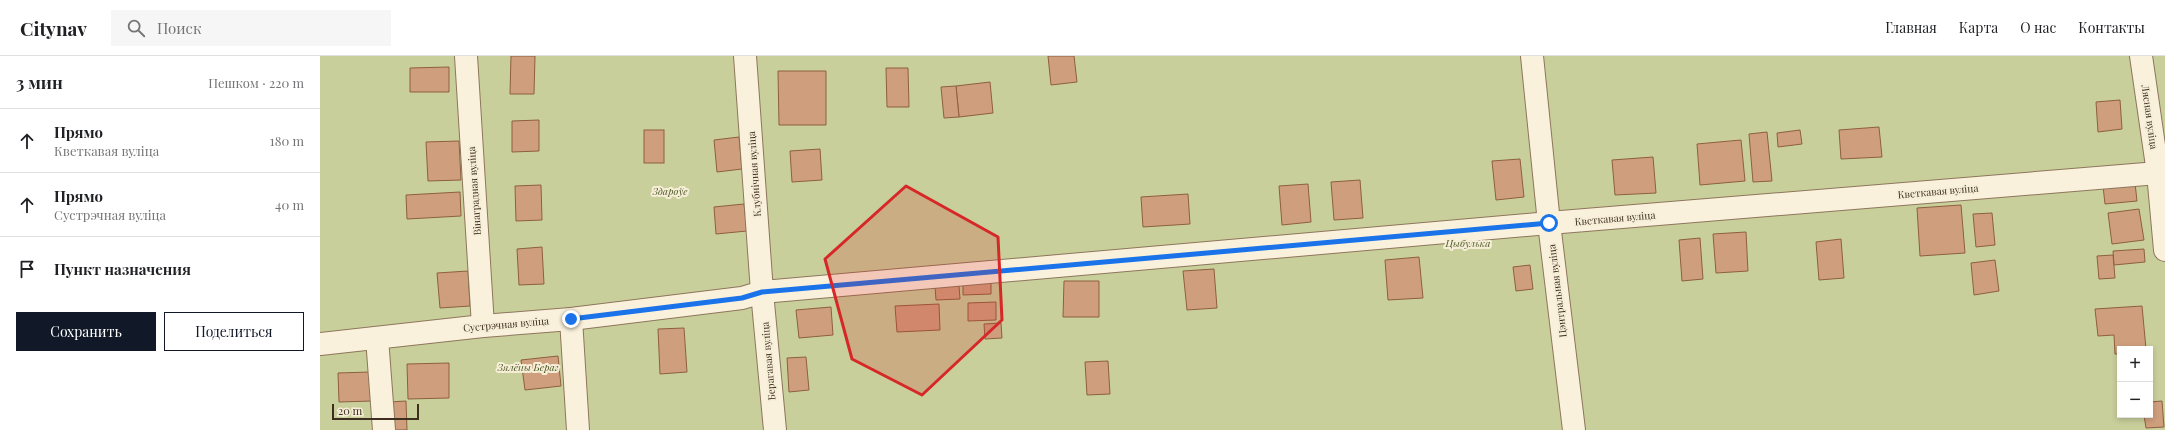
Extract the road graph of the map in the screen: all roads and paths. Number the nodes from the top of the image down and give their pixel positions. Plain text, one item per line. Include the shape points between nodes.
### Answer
1 (466, 56) edge
2 (745, 56) edge
3 (1532, 56) edge
4 (2141, 56) edge
5 (2158, 173) junction
6 (1549, 223) junction
7 (2165, 250) edge
8 (762, 292) junction
9 (571, 319) junction
10 (483, 326) junction
11 (377, 338) junction
12 (320, 344) edge
13 (384, 430) edge
14 (578, 430) edge
15 (775, 430) edge
16 (1574, 430) edge

1 - 10 lane, Вінаградная вуліца
2 - 8 lane, Клубнічная вуліца
3 - 6 lane, Цэнтральная вуліца
4 - 5 lane, Лясная вуліца
5 - 6 lane, Кветкавая вуліца
5 - 7 lane, Лясная вуліца
6 - 8 lane, Кветкавая вуліца
6 - 16 lane, Цэнтральная вуліца
8 - 9 lane, Сустрэчная вуліца via 742,298
8 - 15 lane, Берагавая вуліца
9 - 10 lane, Сустрэчная вуліца
9 - 14 lane
10 - 11 lane, Сустрэчная вуліца
11 - 12 lane, Сустрэчная вуліца
11 - 13 lane

